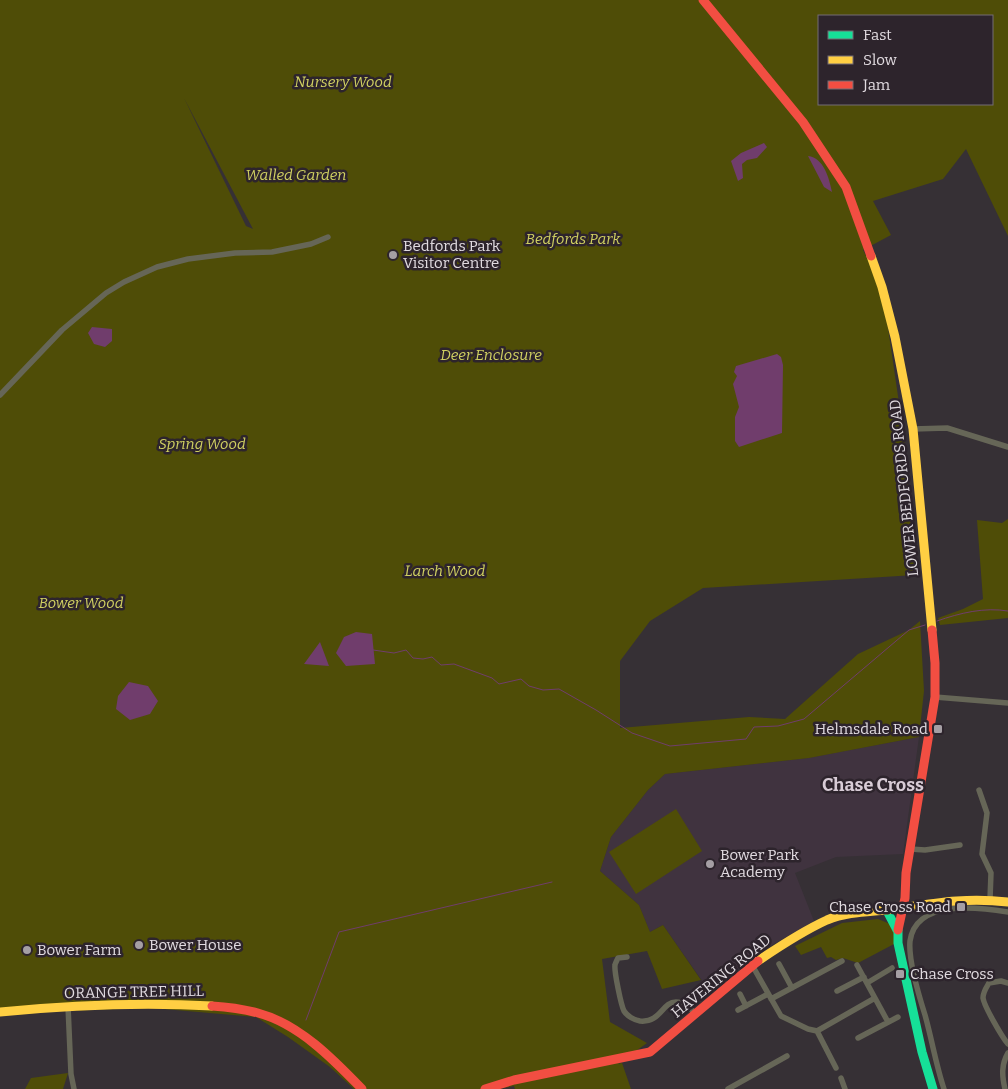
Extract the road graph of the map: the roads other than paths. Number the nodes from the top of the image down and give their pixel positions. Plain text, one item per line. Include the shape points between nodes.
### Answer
1 (703, 0) edge
2 (328, 236) dead end
3 (0, 396) edge
4 (913, 429) junction
5 (1008, 447) edge
6 (935, 697) junction
7 (1008, 703) edge
8 (979, 790) dead end
9 (960, 845) dead end
10 (910, 848) junction
11 (990, 900) junction
12 (1008, 902) edge
13 (902, 908) junction
14 (886, 910) junction
15 (1008, 912) edge
16 (898, 930) junction
17 (627, 957) dead end
18 (842, 961) dead end
19 (779, 964) dead end
20 (752, 965) junction
21 (857, 965) dead end
22 (892, 968) dead end
23 (865, 980) junction
24 (1008, 984) edge
25 (792, 988) junction
26 (837, 991) dead end
27 (740, 994) dead end
28 (770, 997) junction
29 (875, 998) junction
30 (68, 1006) junction
31 (746, 1006) junction
32 (738, 1010) dead end
33 (0, 1012) edge
34 (696, 1014) junction
35 (898, 1017) dead end
36 (888, 1022) junction
37 (817, 1031) junction
38 (858, 1038) dead end
39 (1008, 1044) edge
40 (1008, 1053) edge
41 (787, 1056) dead end
42 (836, 1068) dead end
43 (939, 1069) junction
44 (928, 1072) junction
45 (841, 1078) dead end
46 (740, 1082) junction
47 (74, 1089) edge
48 (362, 1089) edge
49 (485, 1089) edge
50 (728, 1089) edge
51 (743, 1089) edge
52 (845, 1089) edge
53 (933, 1089) edge
54 (944, 1089) edge
55 (1005, 1089) edge

1 - 4 main road, LOWER BEDFORDS ROAD via 803,122 846,187 882,286
2 - 3 street via 311,244 272,252 235,253 180,261 124,282 62,330
4 - 5 street via 948,428
4 - 6 main road, LOWER BEDFORDS ROAD via 935,655
6 - 7 street
6 - 10 main road, LOWER BEDFORDS ROAD
8 - 11 street via 984,796 989,821 982,854 991,872
9 - 10 street via 925,850
10 - 13 main road, LOWER BEDFORDS ROAD
11 - 12 main road, HAVERING ROAD
11 - 13 main road, HAVERING ROAD via 966,899
13 - 14 main road, HAVERING ROAD
13 - 16 main road
14 - 16 main road
14 - 20 main road, HAVERING ROAD via 851,913 828,920
15 - 43 street via 944,909 927,915 913,932 910,952 917,990
16 - 44 main road via 898,943
17 - 34 street via 618,958 615,965 625,1013 635,1020 651,1020 676,1002
18 - 25 street
19 - 25 street
20 - 28 street
20 - 34 main road, HAVERING ROAD
21 - 23 street
22 - 23 street
23 - 26 street
23 - 29 street
24 - 39 street via 1001,980 989,983 983,999
25 - 28 street
27 - 31 street
28 - 31 street
28 - 37 street via 780,1016
29 - 36 street
29 - 37 street
30 - 33 main road, ORANGE TREE HILL
30 - 47 street
30 - 48 main road, ORANGE TREE HILL via 122,1003 209,1005 259,1013 297,1031
31 - 32 street
34 - 49 main road, HAVERING ROAD via 650,1052
35 - 36 street
36 - 38 street
37 - 42 street
40 - 55 street via 1002,1076
41 - 46 street
43 - 44 street
43 - 54 street
44 - 53 main road
45 - 52 street
46 - 50 street
46 - 51 street

